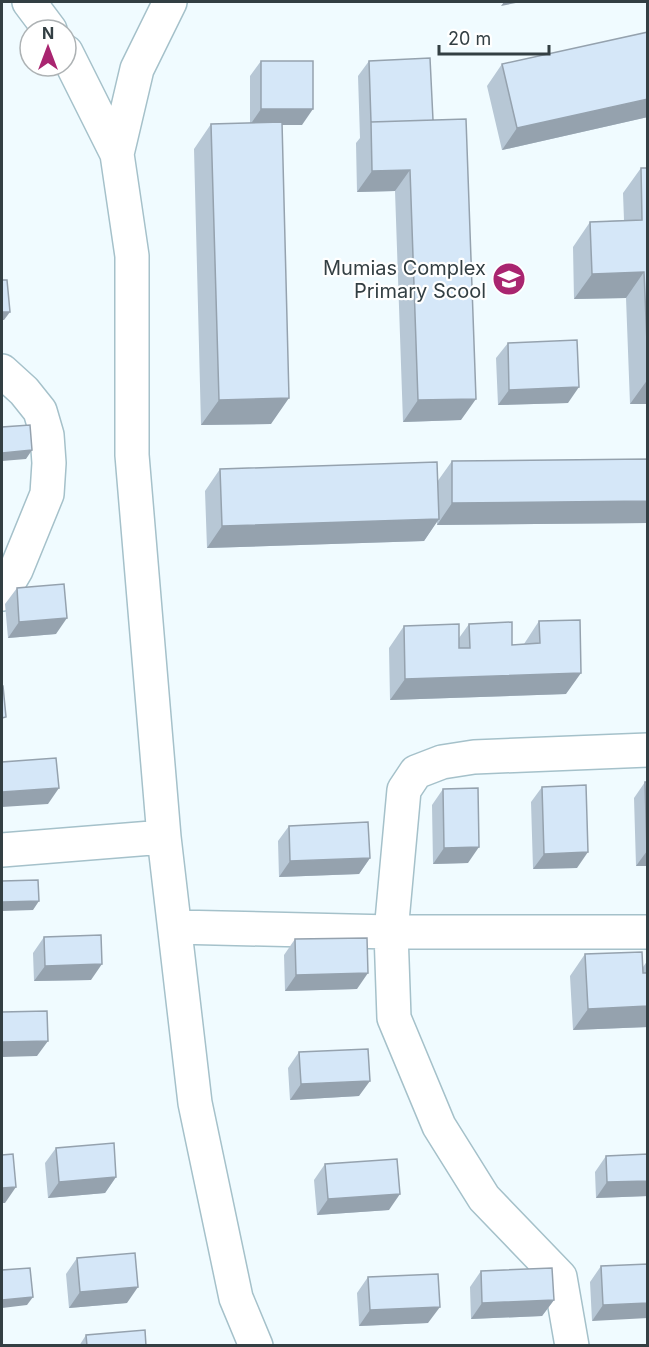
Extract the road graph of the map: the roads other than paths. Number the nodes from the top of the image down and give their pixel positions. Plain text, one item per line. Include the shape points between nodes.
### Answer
1 (29, 2) edge
2 (170, 2) edge
3 (41, 18) edge
4 (78, 74) edge
5 (117, 154) junction
6 (2, 371) edge
7 (2, 594) edge
8 (648, 750) edge
9 (164, 837) junction
10 (2, 850) edge
11 (175, 927) junction
12 (391, 932) junction
13 (648, 932) edge
14 (256, 1346) edge
15 (572, 1346) edge

1 - 3 street
2 - 5 street via 137,69
4 - 5 street
5 - 9 street via 132,256 132,455
6 - 7 street via 40,411 49,463 47,494
8 - 12 street via 474,757 442,762 416,772 404,790
9 - 10 street
9 - 11 street
11 - 12 street
11 - 14 street via 195,1103 236,1298
12 - 13 street
12 - 15 street via 394,1018 440,1126 484,1198 560,1277

